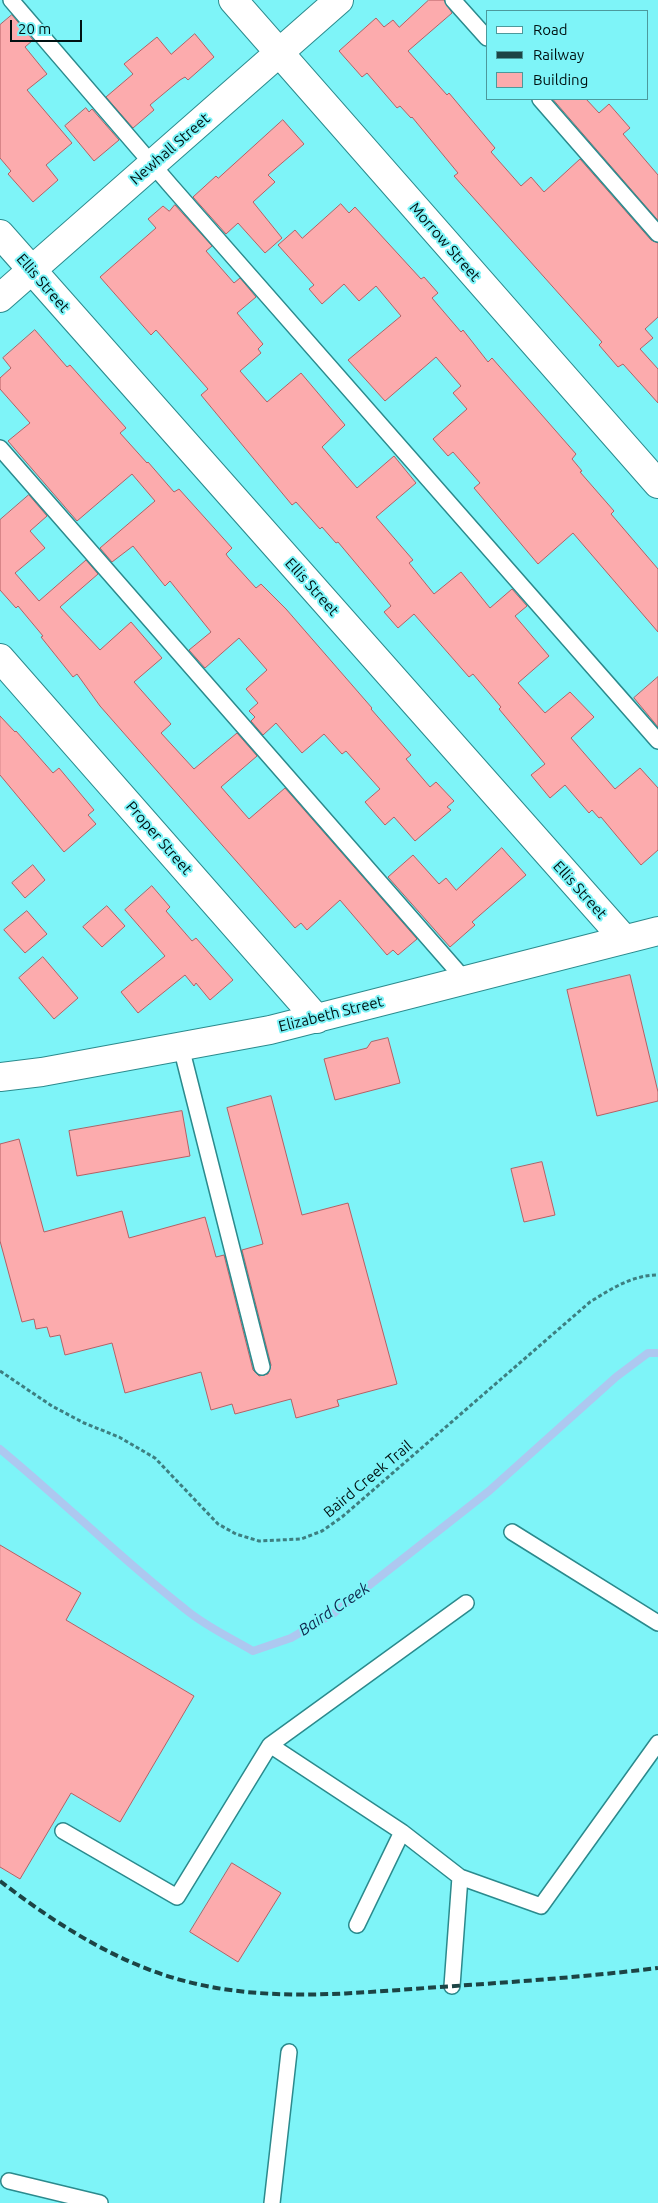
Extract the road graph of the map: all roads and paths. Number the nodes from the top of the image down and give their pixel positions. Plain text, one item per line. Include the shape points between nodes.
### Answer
1 (233, 0) edge
2 (339, 0) edge
3 (453, 0) edge
4 (15, 1) edge
5 (486, 37) edge
6 (279, 53) junction
7 (541, 100) edge
8 (152, 164) junction
9 (0, 234) edge
10 (658, 234) edge
11 (32, 270) junction
12 (0, 298) edge
13 (0, 448) edge
14 (658, 484) edge
15 (0, 658) edge
16 (658, 741) edge
17 (658, 931) edge
18 (624, 938) junction
19 (465, 980) junction
20 (317, 1019) junction
21 (181, 1047) junction
22 (0, 1077) edge
23 (658, 1275) edge
24 (262, 1367) dead end
25 (0, 1371) edge
26 (512, 1532) dead end
27 (466, 1603) dead end
28 (658, 1623) edge
29 (658, 1743) edge
30 (270, 1745) junction
31 (63, 1831) dead end
32 (402, 1832) junction
33 (460, 1877) junction
34 (357, 1926) dead end
35 (452, 1986) dead end
36 (289, 2052) dead end
37 (9, 2181) dead end
38 (100, 2203) edge
39 (272, 2203) edge

1 - 6 street, Morrow Street
2 - 6 street, Newhall Street
3 - 5 lane
4 - 8 lane
6 - 8 street, Newhall Street
6 - 14 street, Morrow Street
7 - 10 lane
8 - 11 street, Newhall Street
8 - 16 lane
9 - 11 street, Ellis Street
11 - 12 street, Newhall Street
11 - 18 street, Ellis Street
13 - 19 lane
15 - 20 street, Proper Street
17 - 18 street, Elizabeth Street
18 - 19 street, Elizabeth Street
19 - 20 street, Elizabeth Street
20 - 21 street, Elizabeth Street
21 - 22 street, Elizabeth Street
21 - 24 lane
23 - 25 path, Baird Creek Trail via 632,1279 590,1302 342,1518 301,1539 259,1541 230,1531 218,1524 155,1458 119,1436 52,1406
26 - 28 lane
27 - 30 lane
29 - 33 lane via 541,1906
30 - 31 lane via 177,1897
30 - 32 lane
32 - 33 lane
32 - 34 lane
33 - 35 lane
36 - 39 lane
37 - 38 lane

